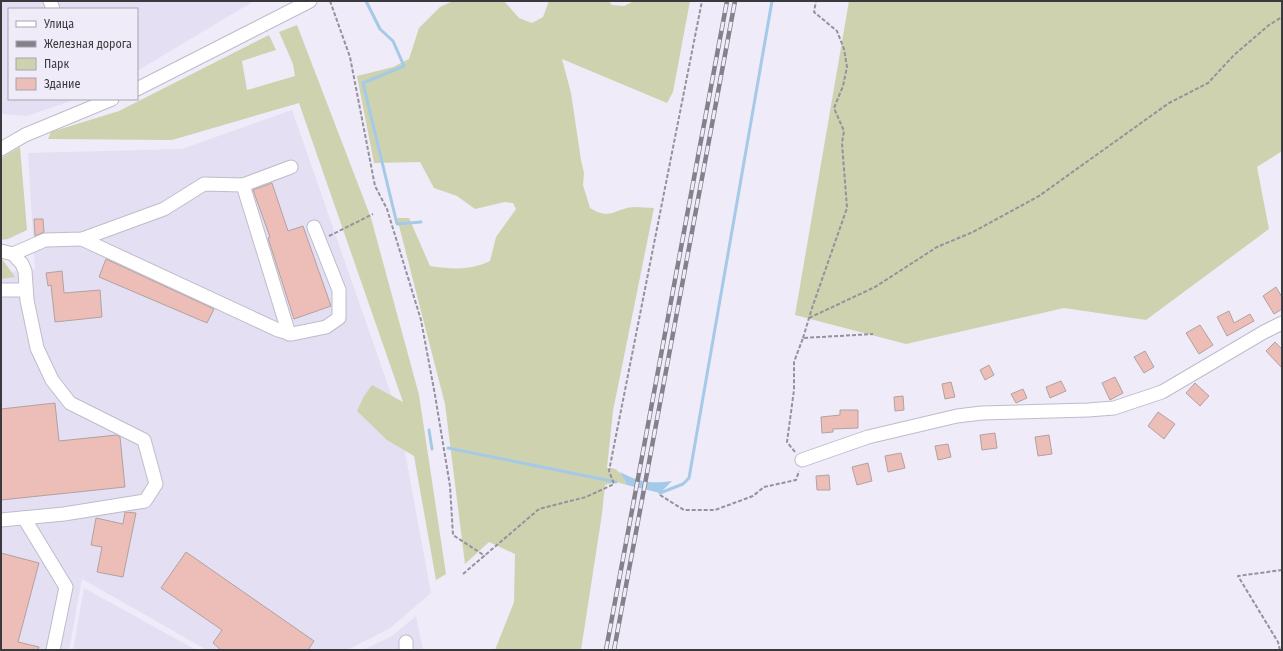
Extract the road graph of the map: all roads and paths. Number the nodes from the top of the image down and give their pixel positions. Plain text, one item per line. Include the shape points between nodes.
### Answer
1 (310, 1) edge
2 (330, 1) edge
3 (702, 1) edge
4 (816, 1) edge
5 (1282, 17) edge
6 (138, 88) edge
7 (110, 100) edge
8 (1, 149) edge
9 (291, 167) dead end
10 (243, 185) junction
11 (373, 214) dead end
12 (314, 226) dead end
13 (82, 239) junction
14 (320, 241) junction
15 (7, 252) edge
16 (1, 290) edge
17 (26, 290) junction
18 (809, 318) junction
19 (1282, 323) edge
20 (289, 334) junction
21 (873, 334) dead end
22 (803, 338) junction
23 (802, 460) junction
24 (660, 495) dead end
25 (24, 518) junction
26 (1, 520) edge
27 (485, 556) junction
28 (1282, 570) edge
29 (463, 574) dead end
30 (53, 650) edge
31 (1280, 650) edge

1 - 6 street
2 - 27 path via 350,57 375,186 387,210 421,320 450,486 453,535
3 - 27 path via 609,470 614,484 586,497 539,509
4 - 18 path via 814,12 837,31 847,67 834,108 844,131 842,143 847,208
5 - 18 path via 1234,55 1208,83 1169,103 1039,196 973,232 938,247 875,287
7 - 8 street via 24,135
9 - 10 street
10 - 13 street via 204,184 164,209
10 - 20 street
11 - 14 path
12 - 14 street
13 - 15 street via 45,240
13 - 20 street
14 - 20 street via 339,290 339,318 326,327
15 - 17 street via 22,264
16 - 17 street
17 - 25 street via 37,348 52,380 70,403 144,440 156,484 145,501
18 - 22 path
19 - 23 street via 1162,392 1114,408 957,416 868,437
21 - 22 path
22 - 23 path via 794,362 794,390 787,442
23 - 24 path via 796,480 764,487 753,496 715,510 684,510
25 - 26 street
25 - 30 street via 66,587
27 - 29 path
28 - 31 path via 1238,576 1278,642

